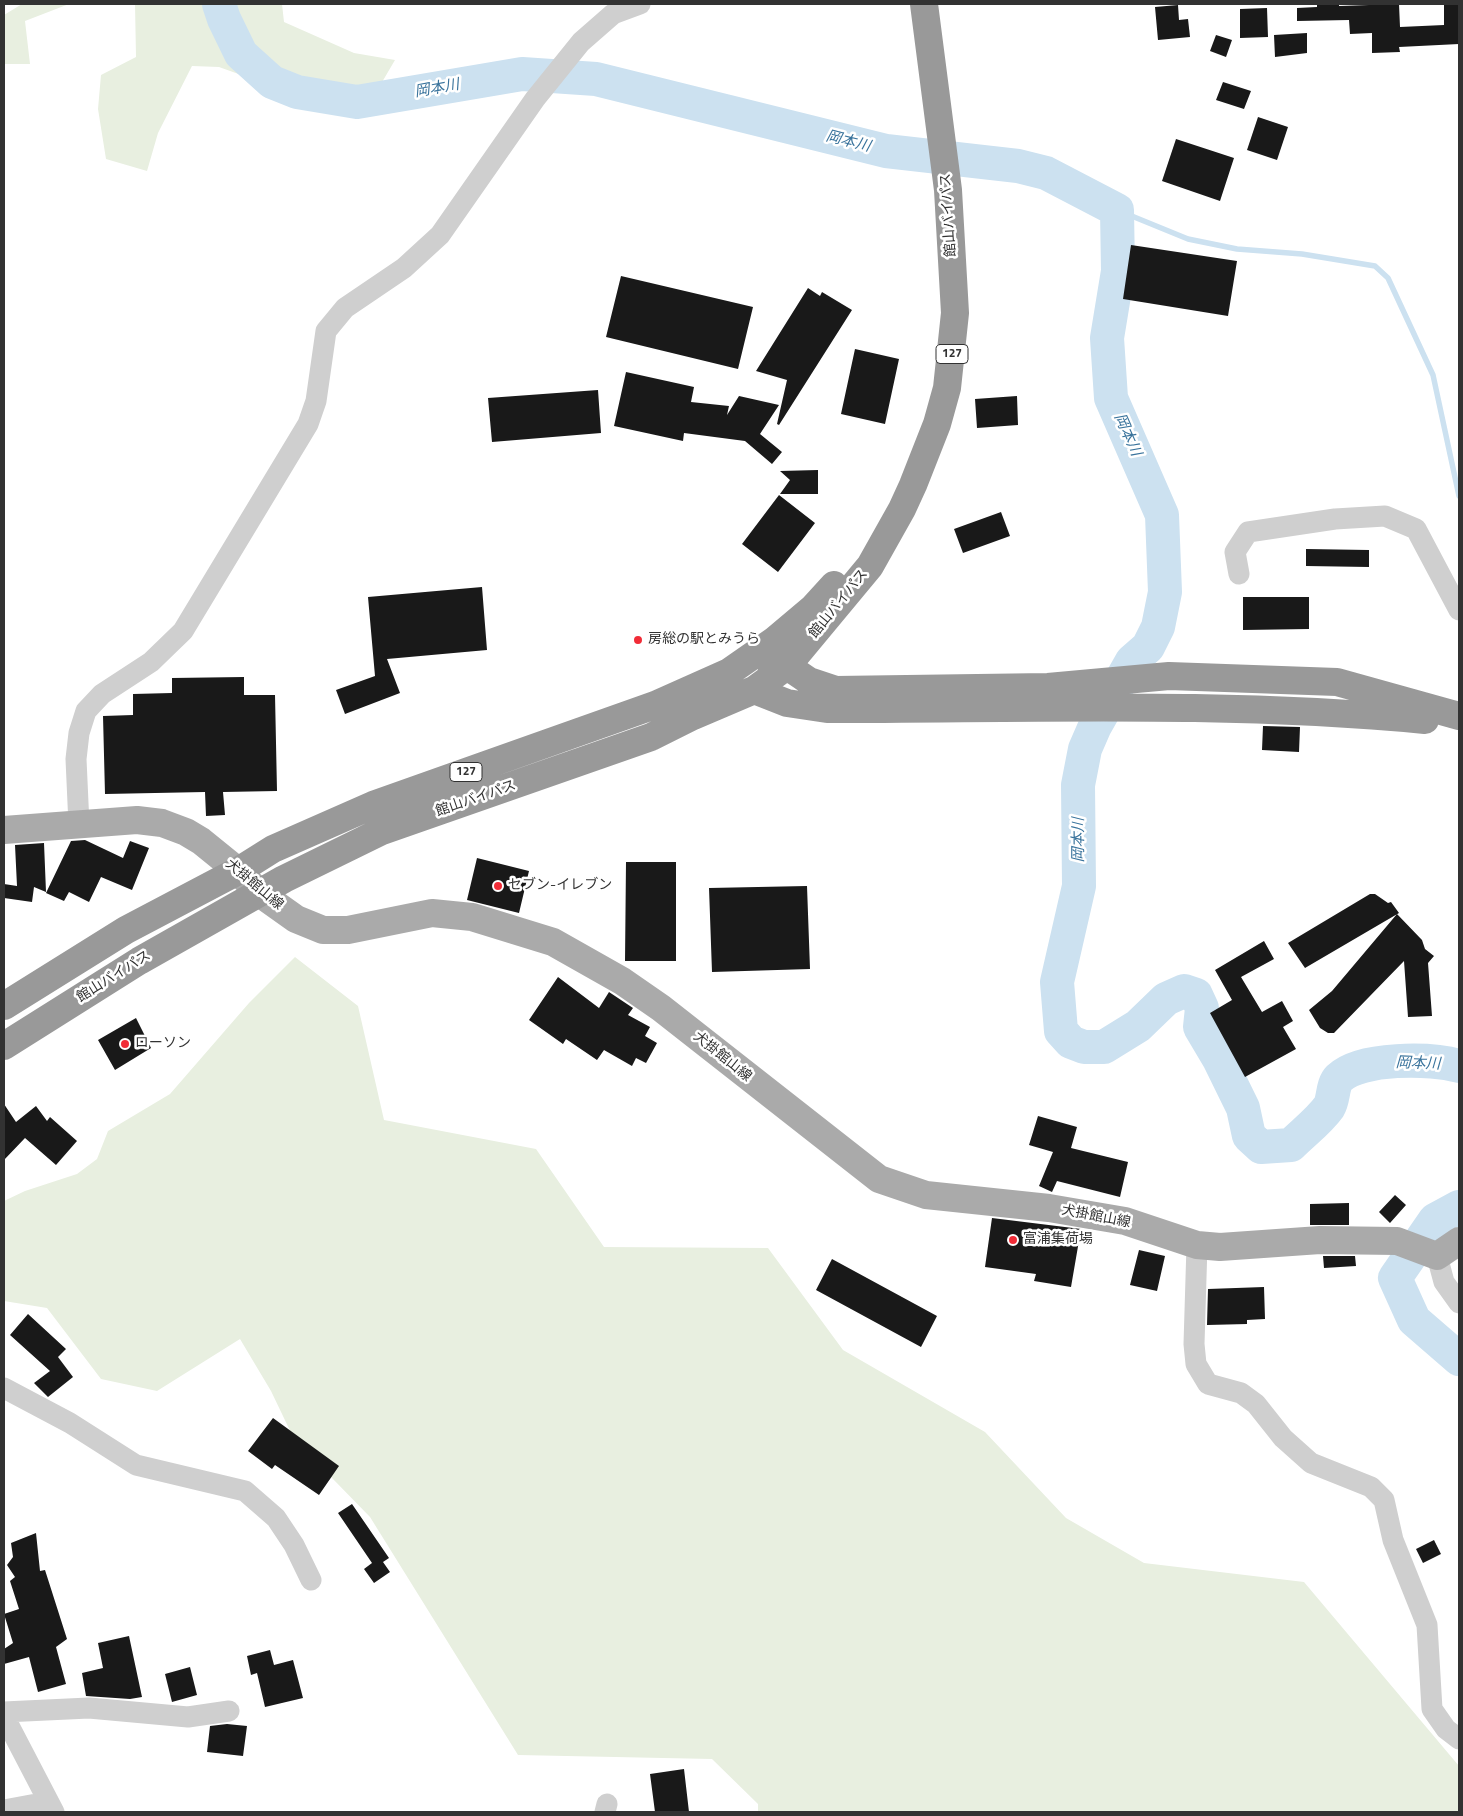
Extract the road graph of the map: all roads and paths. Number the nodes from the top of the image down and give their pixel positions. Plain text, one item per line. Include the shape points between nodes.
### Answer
1 (640, 4) edge
2 (924, 4) edge
3 (902, 509) junction
4 (1239, 574) dead end
5 (1459, 610) edge
6 (753, 656) junction
7 (787, 666) junction
8 (754, 690) junction
9 (1048, 697) junction
10 (1459, 716) edge
11 (1459, 723) edge
12 (79, 825) junction
13 (4, 830) edge
14 (238, 871) junction
15 (258, 892) junction
16 (4, 1006) edge
17 (4, 1046) edge
18 (1459, 1241) edge
19 (1197, 1245) junction
20 (1434, 1254) junction
21 (1459, 1303) edge
22 (4, 1388) edge
23 (311, 1580) dead end
24 (230, 1711) dead end
25 (4, 1712) edge
26 (4, 1716) edge
27 (1459, 1739) edge
28 (51, 1807) edge
29 (4, 1810) edge

1 - 12 street via 613,14 581,42 535,99 440,235 404,268 346,308 326,331 316,401 308,424 183,631 151,662 102,694 86,711 76,759
2 - 3 highway, 館山バイパス / 127 via 948,190 955,313 952,355 937,424
3 - 6 highway, 館山バイパス / 127 via 813,608
3 - 7 highway, 館山バイパス / 127 via 870,566
4 - 5 street via 1235,552 1248,532 1335,519 1385,516 1416,529
6 - 7 highway
6 - 8 highway
6 - 14 highway, 館山バイパス / 127 via 728,672 662,702 373,804 273,849
7 - 8 highway, 館山バイパス / 127
7 - 9 highway via 809,681 836,690
8 - 9 highway via 787,704 827,709
8 - 15 highway, 館山バイパス / 127 via 651,737 382,831
9 - 10 highway via 1169,676 1338,682
9 - 11 highway via 1168,708 1341,712
12 - 13 main road, 犬掛館山線
12 - 14 main road, 犬掛館山線 via 137,820 162,823 201,841
14 - 15 main road, 犬掛館山線
14 - 16 highway, 館山バイパス / 127 via 126,930
15 - 17 highway, 館山バイパス / 127 via 139,961
15 - 19 main road, 犬掛館山線 via 296,919 323,930 348,930 432,913 472,917 553,942 622,981 661,1008 879,1179 926,1195 1050,1208 1125,1221
18 - 20 main road
19 - 20 main road, 犬掛館山線 via 1220,1247 1320,1240 1397,1241
19 - 27 street via 1196,1364 1208,1384 1241,1393 1256,1404 1283,1438 1311,1463 1371,1487 1384,1500 1393,1540 1427,1625 1432,1709 1446,1729
20 - 21 street via 1444,1282
22 - 23 street via 70,1423 136,1465 245,1491 276,1518
24 - 25 street via 188,1716 89,1708
26 - 28 street
28 - 29 street

